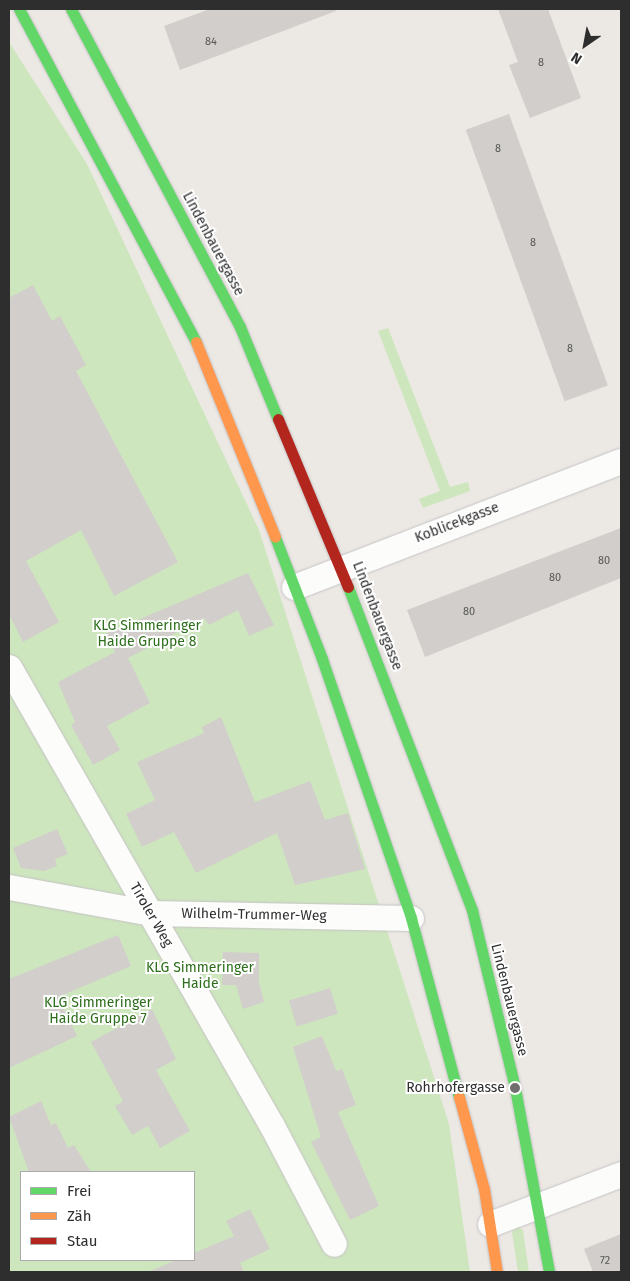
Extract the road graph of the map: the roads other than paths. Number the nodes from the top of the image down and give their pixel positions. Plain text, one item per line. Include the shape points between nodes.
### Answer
1 (19, 9) edge
2 (70, 9) edge
3 (621, 461) edge
4 (343, 567) junction
5 (294, 587) junction
6 (9, 667) edge
7 (9, 887) edge
8 (150, 913) junction
9 (411, 918) junction
10 (621, 1174) edge
11 (539, 1206) junction
12 (490, 1224) junction
13 (334, 1244) dead end
14 (498, 1272) edge
15 (549, 1272) edge

1 - 5 street via 206,361
2 - 4 street, Lindenbauergasse via 240,327
3 - 4 street, Koblicekgasse
4 - 5 street, Koblicekgasse
4 - 11 street, Lindenbauergasse via 472,910
5 - 9 street
6 - 8 street, Tiroler Weg
7 - 8 street, Wilhelm-Trummer-Weg
8 - 9 street, Wilhelm-Trummer-Weg
8 - 13 street, Tiroler Weg
9 - 12 street
10 - 11 street
11 - 12 street
11 - 15 street, Lindenbauergasse
12 - 14 street

